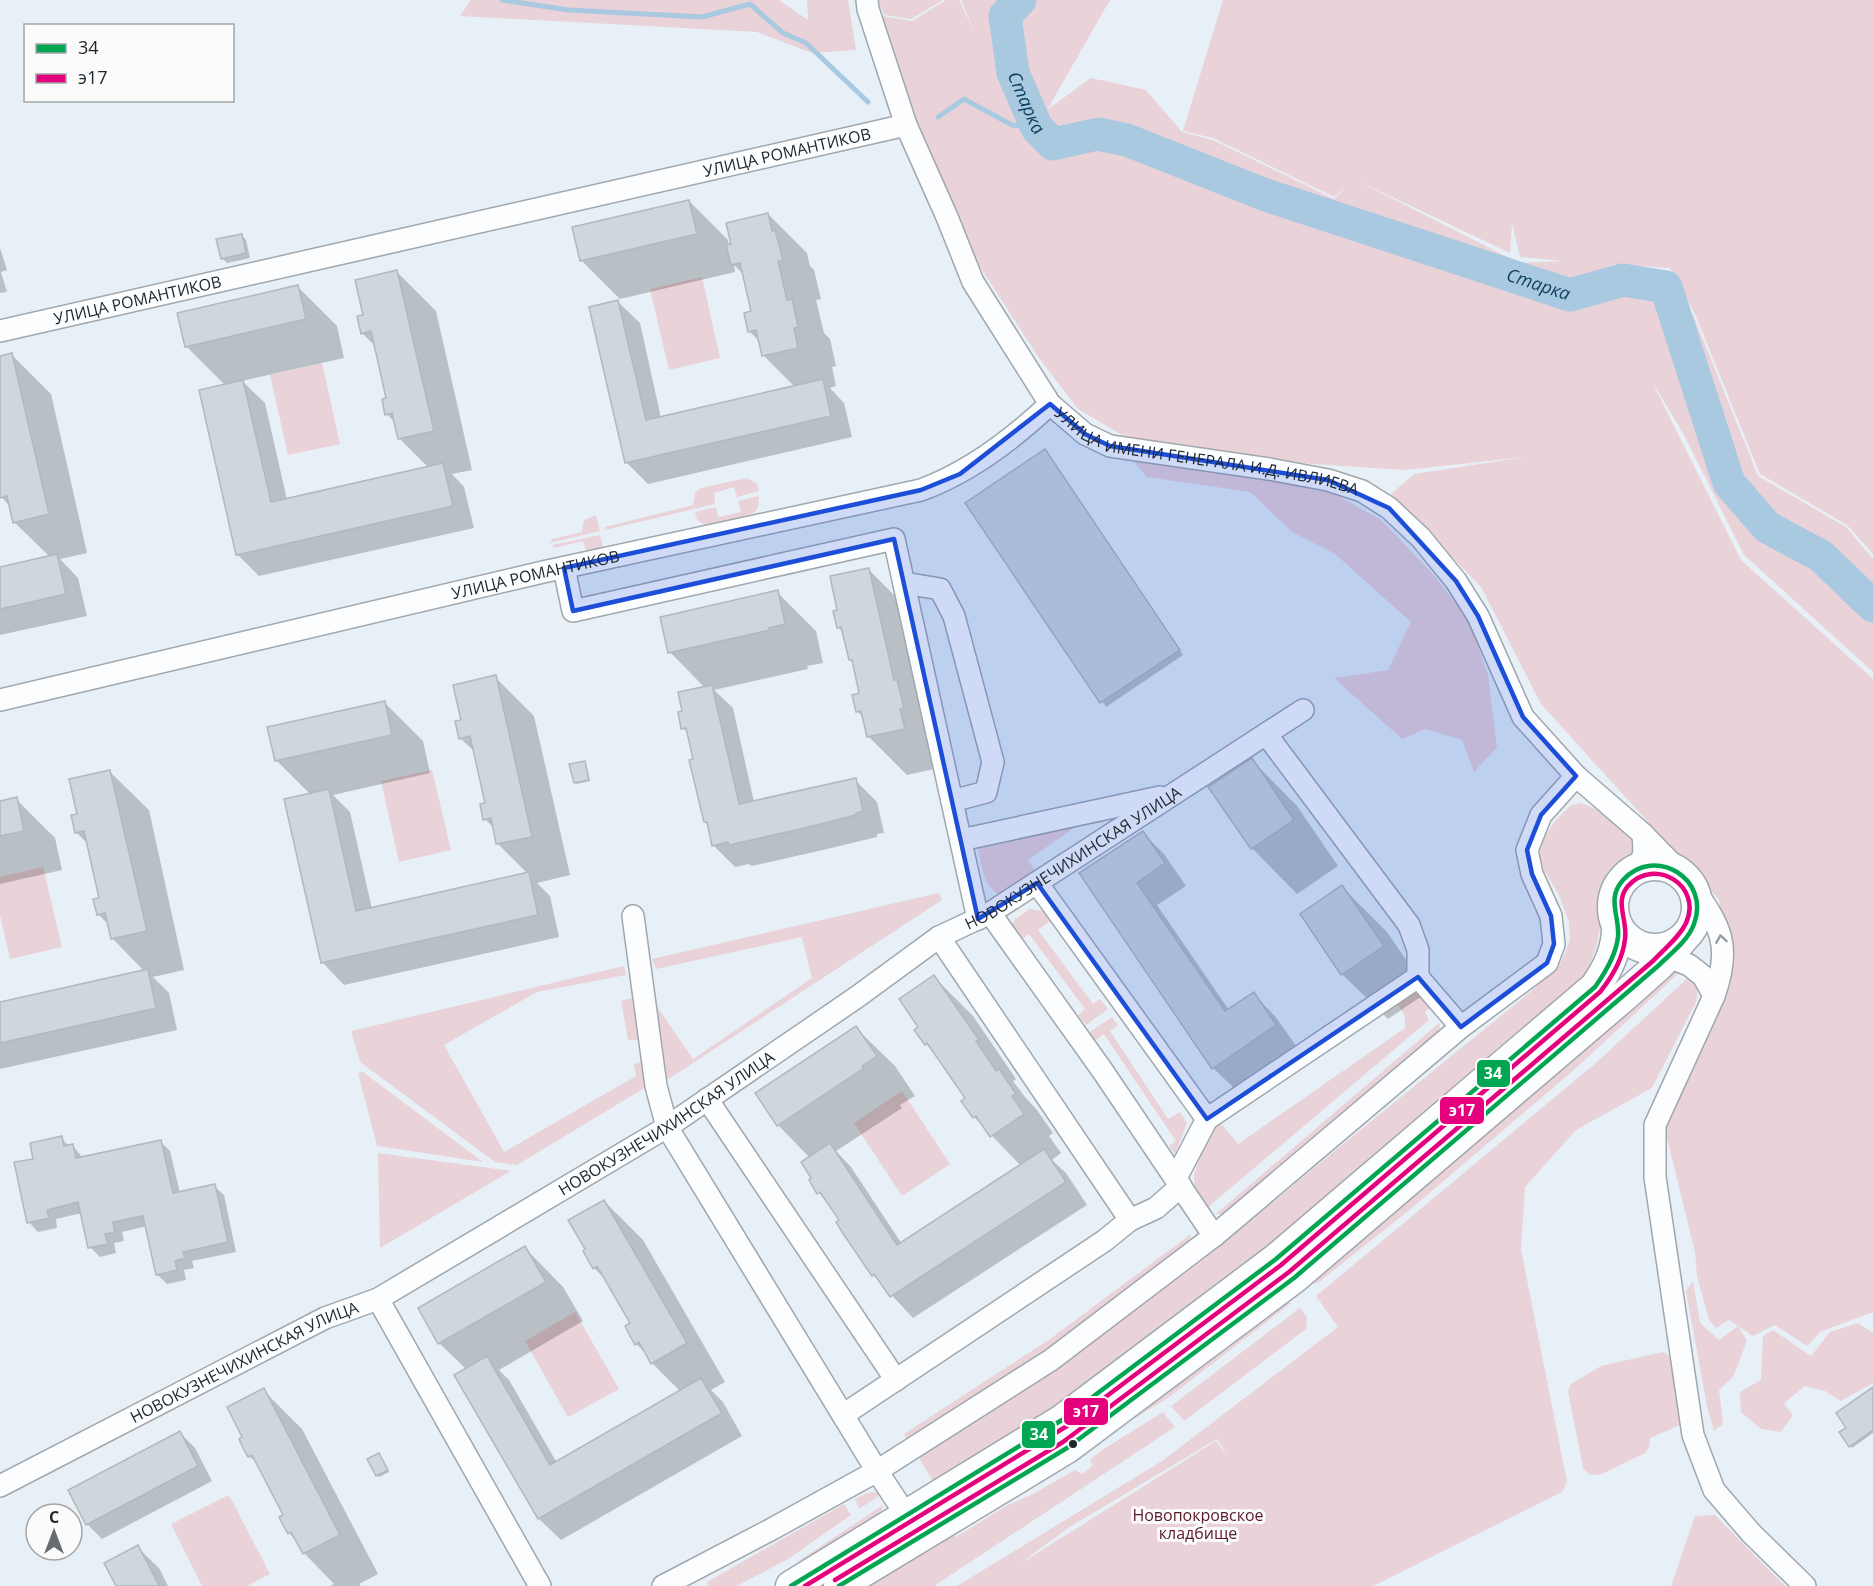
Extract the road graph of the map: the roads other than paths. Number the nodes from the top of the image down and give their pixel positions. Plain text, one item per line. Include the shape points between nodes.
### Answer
1 (867, 0) edge
2 (906, 124) junction
3 (0, 331) edge
4 (1050, 404) junction
5 (564, 568) junction
6 (904, 583) junction
7 (0, 700) edge
8 (1303, 710) dead end
9 (1266, 734) junction
10 (1576, 776) junction
11 (1173, 794) junction
12 (952, 801) junction
13 (1643, 834) junction
14 (961, 840) junction
15 (1636, 869) junction
16 (1686, 879) junction
17 (1036, 882) junction
18 (633, 916) dead end
19 (984, 916) junction
20 (1617, 925) junction
21 (939, 938) junction
22 (1664, 948) junction
23 (1418, 977) junction
24 (1714, 996) junction
25 (1461, 1027) junction
26 (707, 1099) junction
27 (1207, 1119) junction
28 (667, 1126) junction
29 (1178, 1182) junction
30 (1130, 1220) junction
31 (1214, 1236) junction
32 (378, 1299) junction
33 (896, 1380) junction
34 (843, 1415) junction
35 (877, 1471) junction
36 (0, 1486) edge
37 (906, 1515) junction
38 (540, 1586) edge
39 (663, 1586) edge
40 (791, 1586) edge
41 (839, 1586) edge
42 (1805, 1586) edge

1 - 2 street, УЛИЦА ИМЕНИ ГЕНЕРАЛА И.Д. ИВЛИЕВА
2 - 3 street, УЛИЦА РОМАНТИКОВ
2 - 4 street, УЛИЦА ИМЕНИ ГЕНЕРАЛА И.Д. ИВЛИЕВА via 973,282
4 - 5 street, УЛИЦА РОМАНТИКОВ via 1021,432 967,469 921,490
4 - 10 street, УЛИЦА ИМЕНИ ГЕНЕРАЛА И.Д. ИВЛИЕВА via 1085,434 1110,446 1328,480 1362,491 1389,508 1456,580 1478,616 1523,717
5 - 6 street via 573,611 894,539
5 - 7 street, УЛИЦА РОМАНТИКОВ
6 - 12 street
6 - 12 street via 940,589 954,616 993,762 986,792
8 - 9 street, НОВОКУЗНЕЧИХИНСКАЯ УЛИЦА
9 - 11 street, НОВОКУЗНЕЧИХИНСКАЯ УЛИЦА
9 - 23 street via 1409,925 1418,950
10 - 13 street, УЛИЦА ИМЕНИ ГЕНЕРАЛА И.Д. ИВЛИЕВА
10 - 25 street via 1541,815 1527,850 1532,874 1551,916 1554,944 1547,963
11 - 14 street
11 - 17 street, НОВОКУЗНЕЧИХИНСКАЯ УЛИЦА
12 - 14 street
13 - 15 street via 1644,854
13 - 16 street, УЛИЦА ИМЕНИ ГЕНЕРАЛА И.Д. ИВЛИЕВА
14 - 19 street
15 - 16 street via 1659,865 1674,869
15 - 20 street via 1616,892 1613,907
16 - 22 street via 1697,899 1697,915 1691,929
24 -> 16 street, УЛИЦА ИМЕНИ ГЕНЕРАЛА И.Д. ИВЛИЕВА via 1721,977 1722,940 1709,909
17 - 19 street, НОВОКУЗНЕЧИХИНСКАЯ УЛИЦА
17 - 27 street
18 - 28 street via 656,1086
19 - 21 street, НОВОКУЗНЕЧИХИНСКАЯ УЛИЦА
19 - 29 street via 1102,1070
20 - 22 street via 1630,941
20 - 37 street via 1618,938 1606,971 1594,987 1276,1259 1062,1420
21 - 26 street, НОВОКУЗНЕЧИХИНСКАЯ УЛИЦА
21 - 30 street
22 - 24 street via 1703,976
22 - 41 street via 1623,997 1294,1278 1067,1448
23 - 25 street
23 - 27 street
24 - 42 street, УЛИЦА ИМЕНИ ГЕНЕРАЛА И.Д. ИВЛИЕВА via 1655,1125 1655,1177 1693,1435 1714,1490
25 - 31 street
26 - 28 street, НОВОКУЗНЕЧИХИНСКАЯ УЛИЦА
26 - 33 street
27 - 29 street
28 - 32 street, НОВОКУЗНЕЧИХИНСКАЯ УЛИЦА
28 - 34 street
29 - 30 street via 1156,1208
29 - 31 street
30 - 33 street
31 - 35 street via 1051,1360
32 - 36 street, НОВОКУЗНЕЧИХИНСКАЯ УЛИЦА via 325,1318
32 - 38 street
33 - 34 street
34 - 35 street
35 - 37 street
35 - 39 street
37 - 40 street

